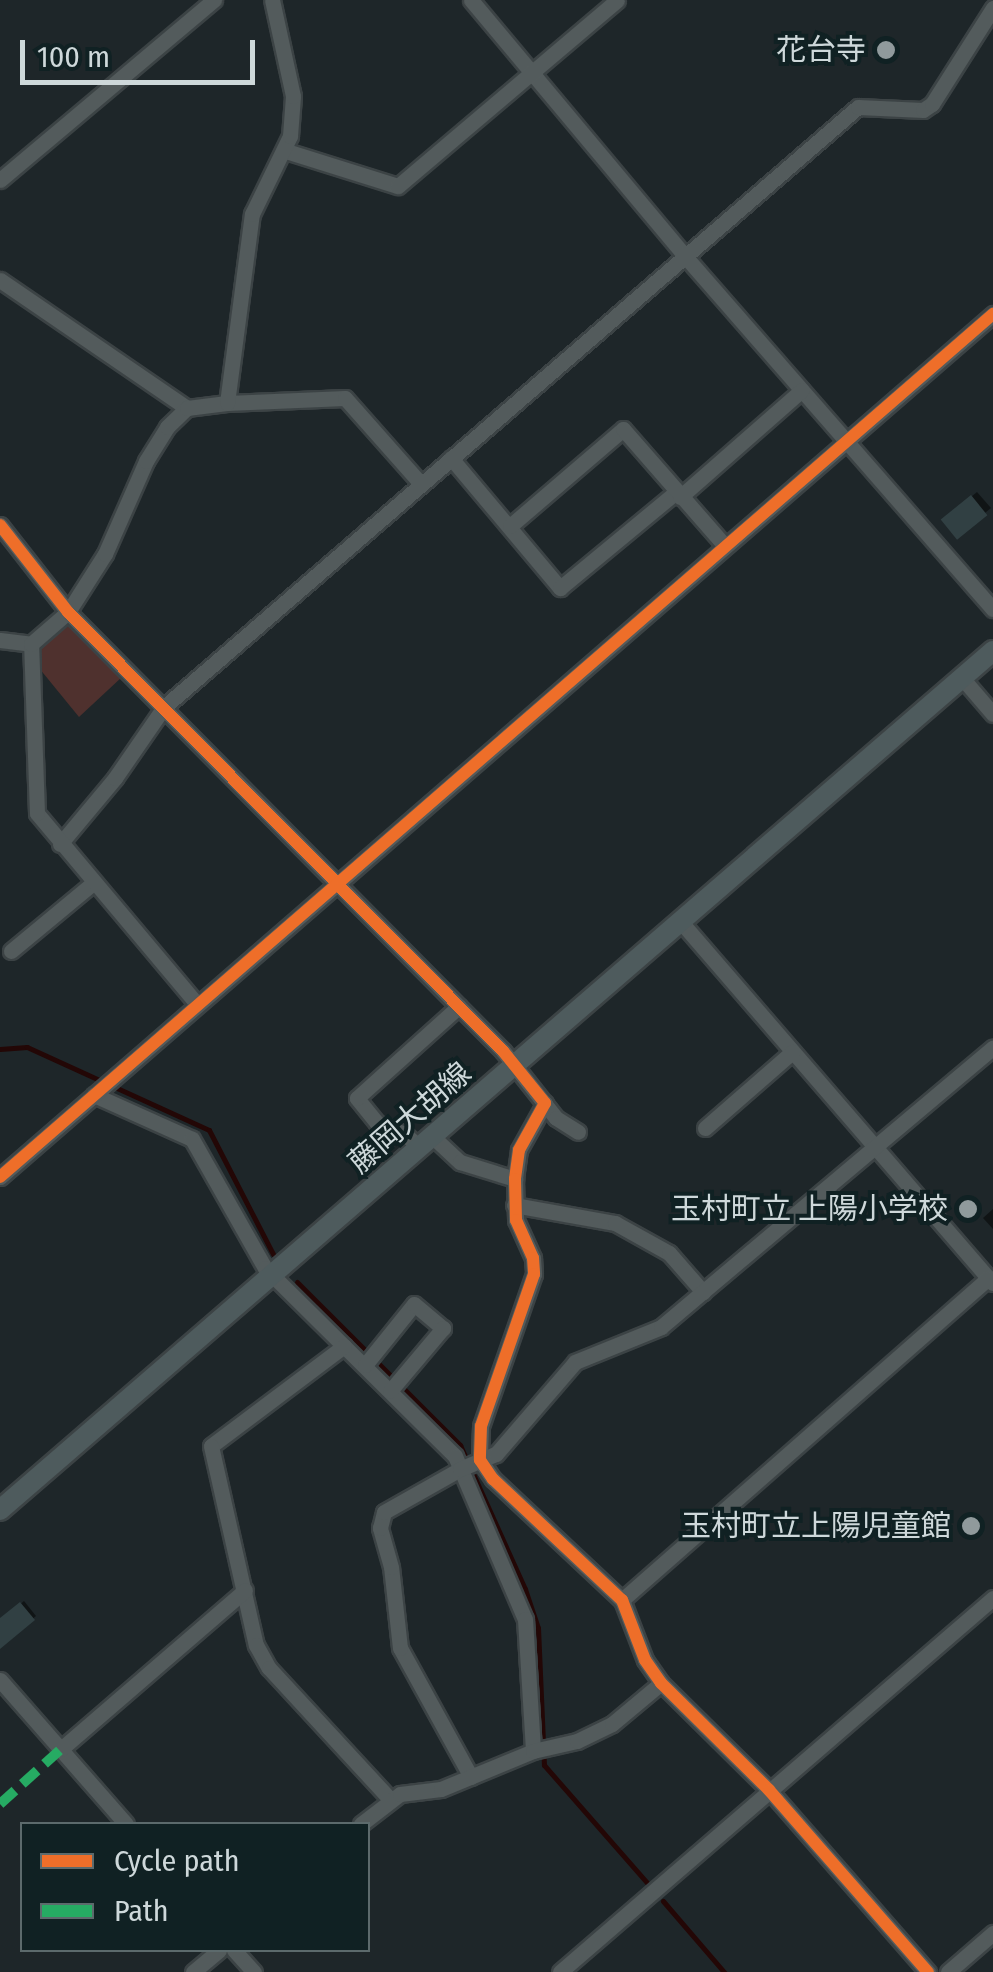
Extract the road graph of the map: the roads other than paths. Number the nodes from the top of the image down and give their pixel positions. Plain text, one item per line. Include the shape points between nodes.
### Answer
1 (214, 0) edge
2 (272, 0) edge
3 (471, 0) edge
4 (617, 0) edge
5 (993, 8) edge
6 (530, 75) junction
7 (286, 151) junction
8 (0, 180) edge
9 (684, 256) junction
10 (0, 280) edge
11 (993, 314) edge
12 (802, 390) junction
13 (227, 403) junction
14 (187, 408) junction
15 (846, 440) junction
16 (451, 458) junction
17 (420, 484) junction
18 (678, 494) junction
19 (0, 525) edge
20 (510, 526) junction
21 (724, 546) junction
22 (993, 609) edge
23 (68, 612) junction
24 (0, 640) edge
25 (31, 644) junction
26 (993, 651) edge
27 (962, 679) junction
28 (164, 707) junction
29 (993, 714) edge
30 (60, 844) junction
31 (93, 883) junction
32 (338, 884) junction
33 (681, 922) junction
34 (10, 951) dead end
35 (197, 1004) junction
36 (460, 1006) junction
37 (993, 1047) edge
38 (792, 1052) junction
39 (516, 1065) junction
40 (102, 1088) junction
41 (544, 1104) junction
42 (705, 1128) dead end
43 (578, 1132) dead end
44 (427, 1142) junction
45 (875, 1145) junction
46 (0, 1177) edge
47 (515, 1178) junction
48 (514, 1205) junction
49 (274, 1276) junction
50 (991, 1280) edge
51 (703, 1292) junction
52 (344, 1346) junction
53 (370, 1360) junction
54 (396, 1386) junction
55 (470, 1464) junction
56 (2, 1503) edge
57 (245, 1590) junction
58 (993, 1598) edge
59 (622, 1600) junction
60 (0, 1680) edge
61 (661, 1683) junction
62 (60, 1749) junction
63 (540, 1750) junction
64 (471, 1777) junction
65 (770, 1790) junction
66 (390, 1799) junction
67 (124, 1822) edge
68 (363, 1822) edge
69 (993, 1933) edge
70 (217, 1952) edge
71 (236, 1952) edge
72 (193, 1972) edge
73 (254, 1972) edge
74 (560, 1972) edge
75 (928, 1972) edge
76 (948, 1972) edge

1 - 8 street
2 - 7 street via 293,96
3 - 6 street
4 - 6 street
5 - 9 street via 932,104 923,110 858,106
6 - 7 street via 398,186
6 - 9 street
7 - 13 street via 252,214
9 - 12 street
9 - 16 street
10 - 14 street
11 - 15 street
12 - 15 street
12 - 18 street
13 - 14 street
13 - 17 street via 345,398
14 - 23 street via 146,461 106,554
15 - 21 street
15 - 22 street
16 - 17 street
16 - 20 street
17 - 28 street
18 - 20 street via 560,588
18 - 20 street via 623,430
18 - 21 street
19 - 23 street
21 - 32 street
23 - 25 street
23 - 28 street
24 - 25 street
25 - 30 street via 37,813
26 - 27 main road, 藤岡大胡線
27 - 29 street
27 - 33 main road, 藤岡大胡線
28 - 30 street
28 - 32 street
30 - 31 street
31 - 34 street
31 - 35 street
32 - 35 street
32 - 36 street
33 - 38 street
33 - 39 main road, 藤岡大胡線
35 - 40 street
36 - 39 street
36 - 44 street via 356,1098 376,1123
37 - 45 street
38 - 42 street
38 - 45 street
39 - 41 street
39 - 44 main road, 藤岡大胡線
40 - 46 street
40 - 49 street via 192,1139
41 - 43 street
41 - 47 street via 520,1150
44 - 47 street via 460,1162
44 - 49 main road, 藤岡大胡線
45 - 50 street
45 - 51 street
47 - 48 street
48 - 51 street via 615,1223 669,1253
48 - 55 street via 534,1274
49 - 52 street
49 - 56 main road, 藤岡大胡線
50 - 59 street
51 - 55 street via 661,1327 576,1362 496,1454
52 - 53 street
52 - 57 street via 213,1441
53 - 54 street
53 - 54 street via 414,1304 443,1328
54 - 55 street
55 - 59 street
55 - 63 street via 525,1619
55 - 64 street via 384,1512 380,1528 392,1567 400,1648
57 - 62 street
57 - 66 street via 256,1645 269,1668
58 - 65 street
59 - 61 street
60 - 62 street
61 - 63 street via 612,1724
61 - 65 street
62 - 67 street
63 - 64 street
64 - 66 street
65 - 74 street
65 - 75 street
66 - 68 street
69 - 76 street
70 - 72 street
71 - 73 street

